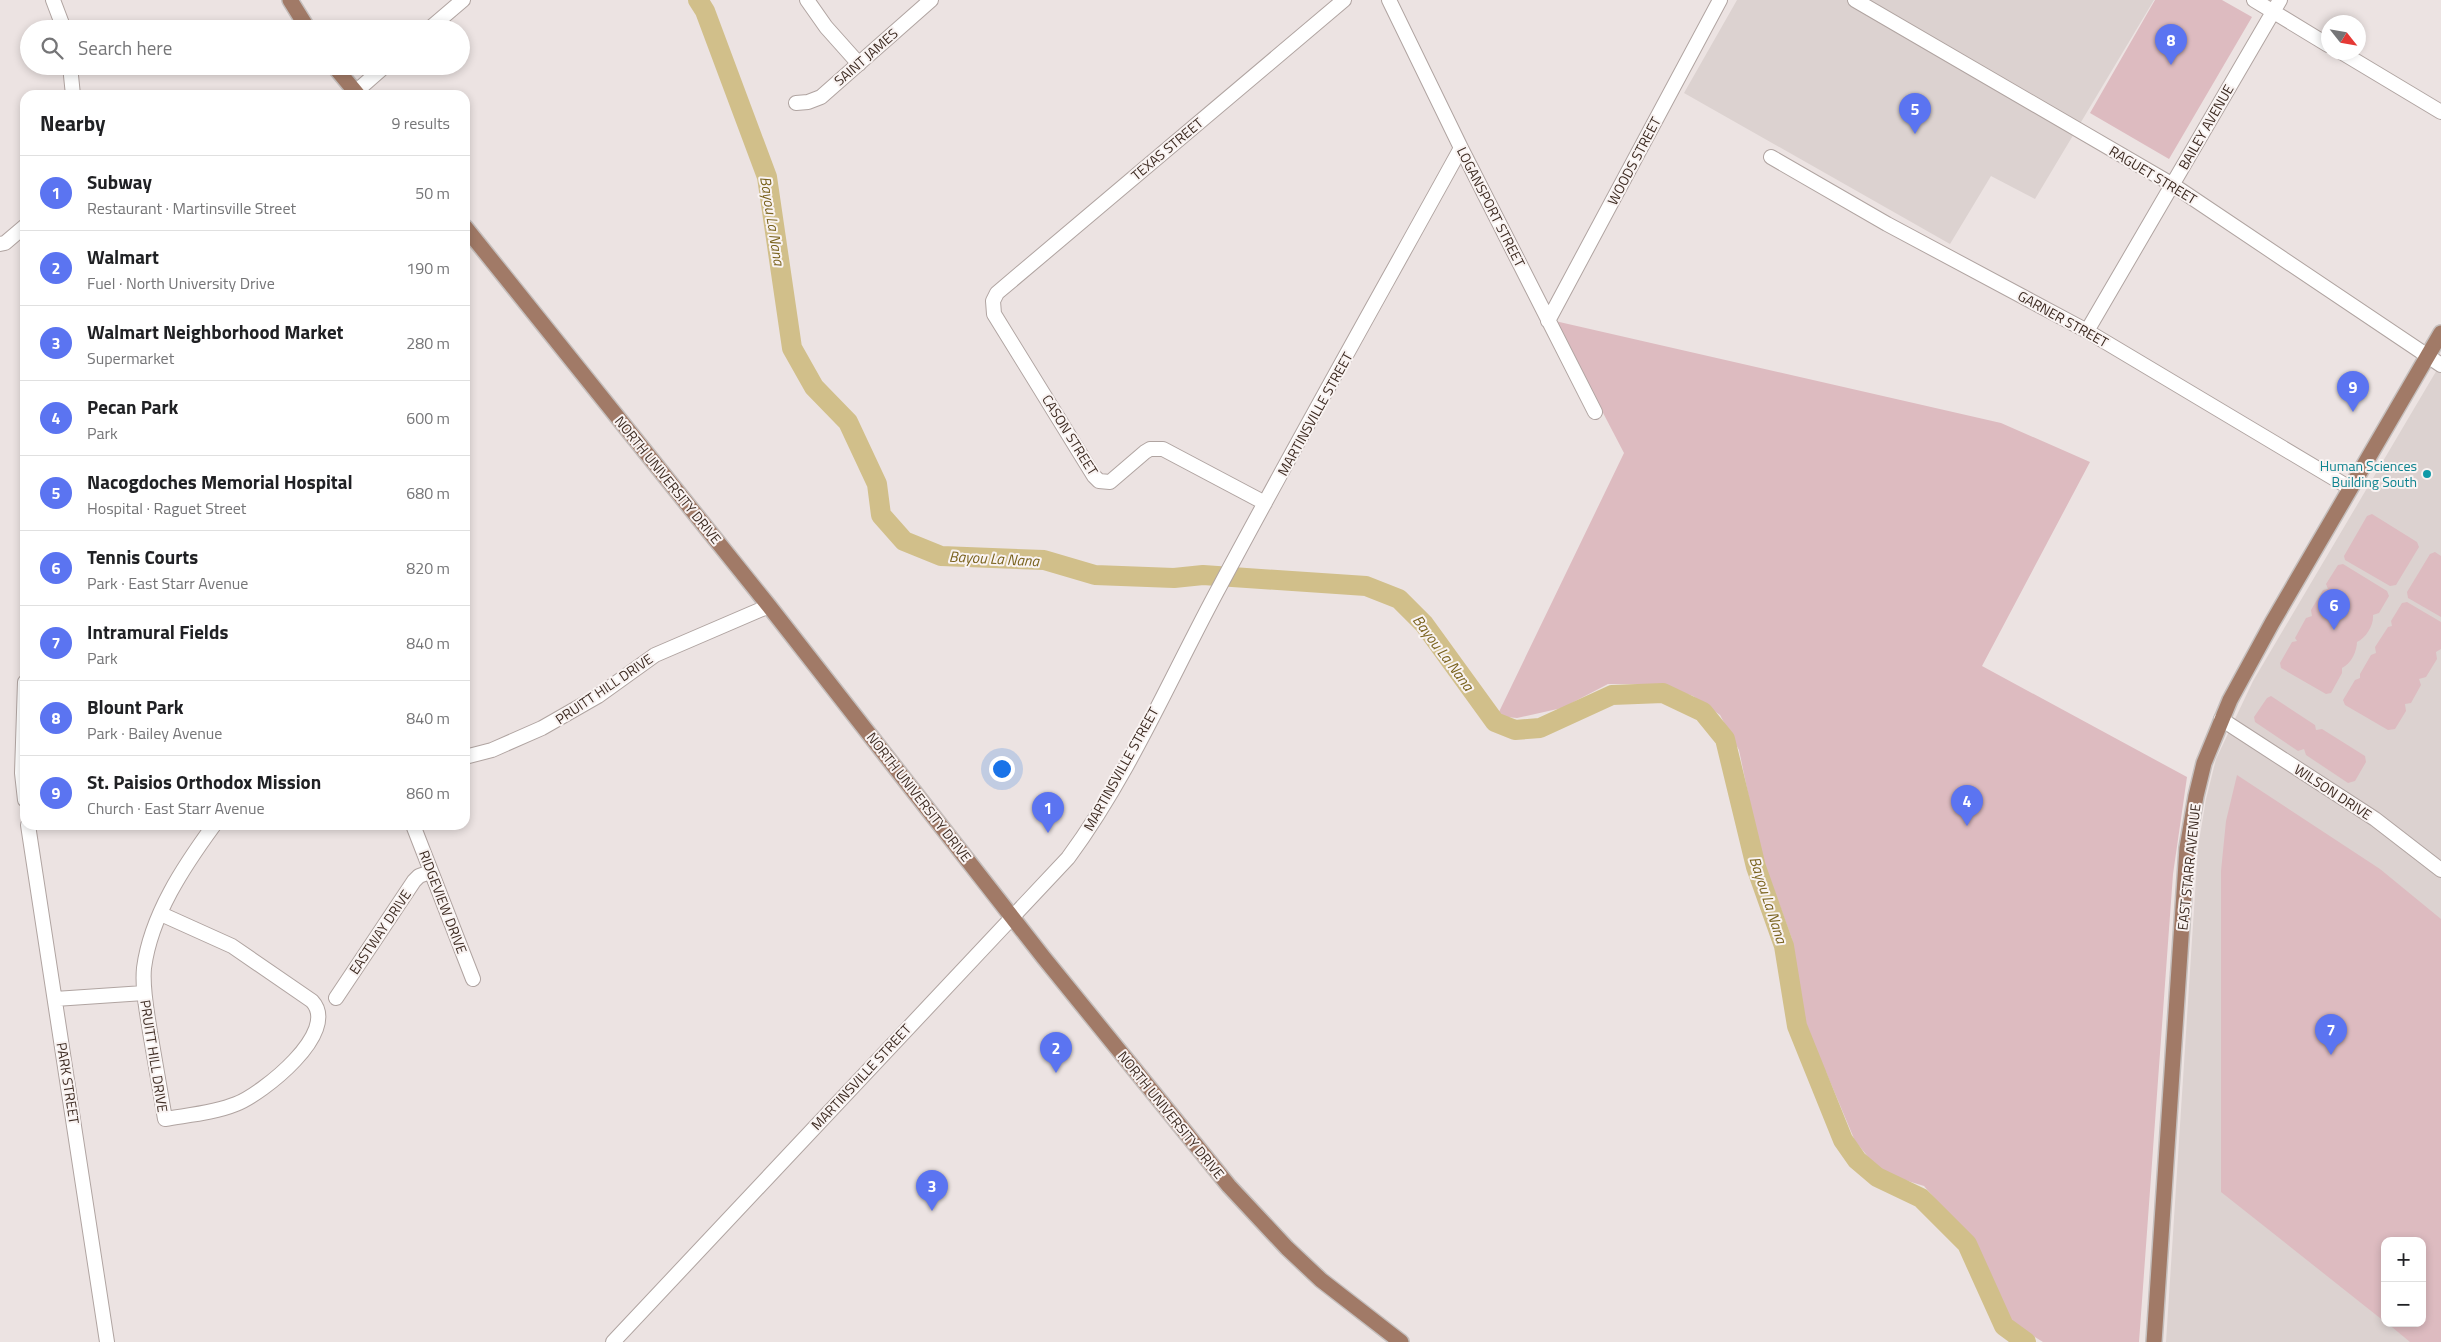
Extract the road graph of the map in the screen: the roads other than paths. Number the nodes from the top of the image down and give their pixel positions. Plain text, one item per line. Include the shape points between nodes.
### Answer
1 (53, 0) edge
2 (290, 0) edge
3 (463, 0) edge
4 (807, 0) edge
5 (931, 0) edge
6 (1344, 0) edge
7 (1720, 0) edge
8 (1855, 0) edge
9 (2254, 0) edge
10 (1394, 1) edge
11 (2276, 6) edge
12 (61, 20) edge
13 (302, 20) edge
14 (440, 20) edge
15 (2321, 40) edge
16 (2354, 60) edge
17 (859, 64) junction
18 (71, 75) edge
19 (341, 75) edge
20 (376, 75) edge
21 (72, 90) edge
22 (352, 90) edge
23 (359, 90) edge
24 (796, 103) dead end
25 (2441, 112) edge
26 (1461, 148) junction
27 (1771, 157) dead end
28 (2173, 185) junction
29 (20, 230) edge
30 (470, 232) edge
31 (0, 244) edge
32 (993, 301) joint
33 (1548, 321) junction
34 (2087, 331) junction
35 (2441, 333) edge
36 (2427, 356) junction
37 (2441, 365) edge
38 (1595, 412) dead end
39 (2350, 488) junction
40 (1265, 503) junction
41 (769, 606) junction
42 (2221, 719) junction
43 (470, 756) edge
44 (29, 830) edge
45 (210, 830) edge
46 (415, 830) edge
47 (2441, 870) edge
48 (430, 872) junction
49 (161, 914) junction
50 (1013, 917) junction
51 (473, 979) dead end
52 (144, 993) junction
53 (336, 998) dead end
54 (55, 999) junction
55 (2154, 1335) edge
56 (107, 1342) edge
57 (613, 1342) edge
58 (1400, 1342) edge

1 - 12 street
2 - 13 main road
3 - 14 street
4 - 17 street
5 - 17 street, SAINT JAMES
6 - 32 street, TEXAS STREET via 997,292
7 - 33 street, WOODS STREET
8 - 28 street, RAGUET STREET
9 - 11 street
10 - 26 street, LOGANSPORT STREET
11 - 15 street
11 - 28 street, BAILEY AVENUE
16 - 25 street
17 - 24 street, SAINT JAMES via 821,97
18 - 21 street
19 - 22 main road
20 - 23 street
26 - 33 street, LOGANSPORT STREET
26 - 40 street, MARTINSVILLE STREET
27 - 34 street, GARNER STREET via 1887,224
28 - 34 street, BAILEY AVENUE
28 - 36 street, RAGUET STREET
29 - 31 street
30 - 41 main road, NORTH UNIVERSITY DRIVE
32 - 40 street, CASON STREET via 994,314 1099,481 1110,482 1150,449 1163,449
33 - 38 street, LOGANSPORT STREET
34 - 39 street, GARNER STREET
35 - 36 main road, EAST STARR AVENUE
36 - 37 street, RAGUET STREET
36 - 39 main road, EAST STARR AVENUE
39 - 42 main road, EAST STARR AVENUE via 2250,661
40 - 50 street, MARTINSVILLE STREET via 1096,820 1068,858
41 - 43 street, PRUITT HILL DRIVE via 655,654 598,696 542,728 492,750
41 - 50 main road, NORTH UNIVERSITY DRIVE
42 - 47 street, WILSON DRIVE via 2375,819
42 - 55 main road, EAST STARR AVENUE via 2202,772 2187,848
44 - 54 street, PARK STREET
45 - 49 street, PRUITT HILL DRIVE via 180,871
46 - 48 street, RIDGEVIEW DRIVE
48 - 51 street, RIDGEVIEW DRIVE
48 - 53 street, EASTWAY DRIVE via 414,881
49 - 52 street, PRUITT HILL DRIVE via 144,968
49 - 52 street, PRUITT HILL DRIVE via 218,939 312,1001 317,1006 317,1027 278,1078 262,1090 226,1108 165,1119
50 - 57 street, MARTINSVILLE STREET
50 - 58 main road, NORTH UNIVERSITY DRIVE via 1253,1214 1321,1280
52 - 54 street, PRUITT HILL DRIVE
54 - 56 street, PARK STREET

